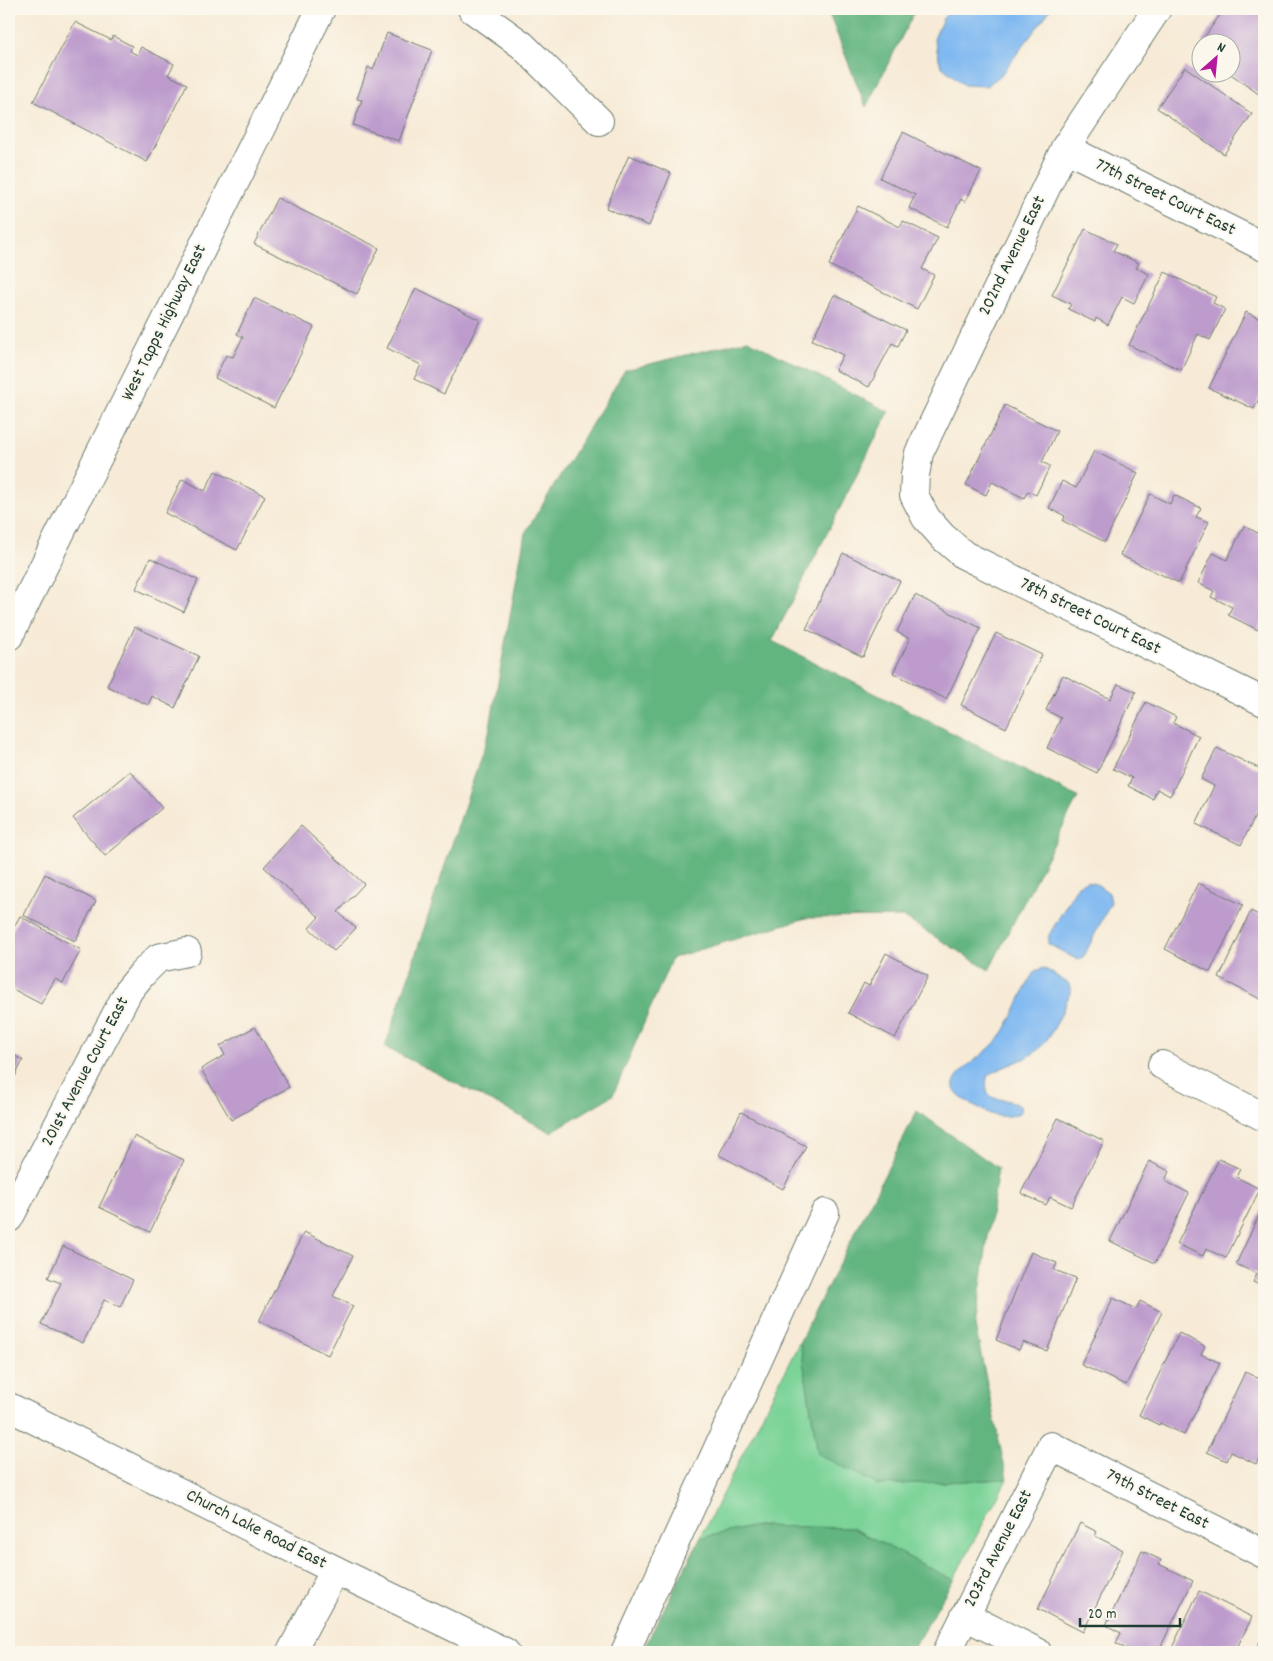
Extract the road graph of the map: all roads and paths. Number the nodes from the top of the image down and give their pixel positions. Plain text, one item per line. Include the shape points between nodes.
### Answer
1 (320, 9) edge
2 (472, 9) edge
3 (1158, 9) edge
4 (599, 120) dead end
5 (1065, 148) junction
6 (1264, 247) edge
7 (926, 518) joint
8 (15, 606) edge
9 (9, 636) edge
10 (1264, 702) edge
11 (187, 952) dead end
12 (1162, 1065) dead end
13 (1264, 1117) edge
14 (825, 1213) dead end
15 (9, 1218) edge
16 (9, 1407) edge
17 (1051, 1446) joint
18 (1264, 1554) edge
19 (335, 1570) junction
20 (965, 1616) junction
21 (291, 1652) edge
22 (505, 1652) edge
23 (625, 1652) edge
24 (947, 1652) edge
25 (1037, 1652) edge

1 - 8 street, West Tapps Highway East
2 - 4 street via 522,45
3 - 5 street, 202nd Avenue East
5 - 6 street, 77th Street Court East
5 - 7 street, 202nd Avenue East via 919,453 914,496
7 - 10 street, 78th Street Court East via 964,555
8 - 9 street, West Tapps Highway East
11 - 15 street, 201st Avenue Court East via 158,958 129,990
12 - 13 street
14 - 23 street
16 - 19 street, Church Lake Road East
17 - 18 street, 79th Street East
17 - 20 street, 203rd Avenue East
19 - 21 street
19 - 22 street, Church Lake Road East
20 - 24 street, 203rd Avenue East
20 - 25 street

